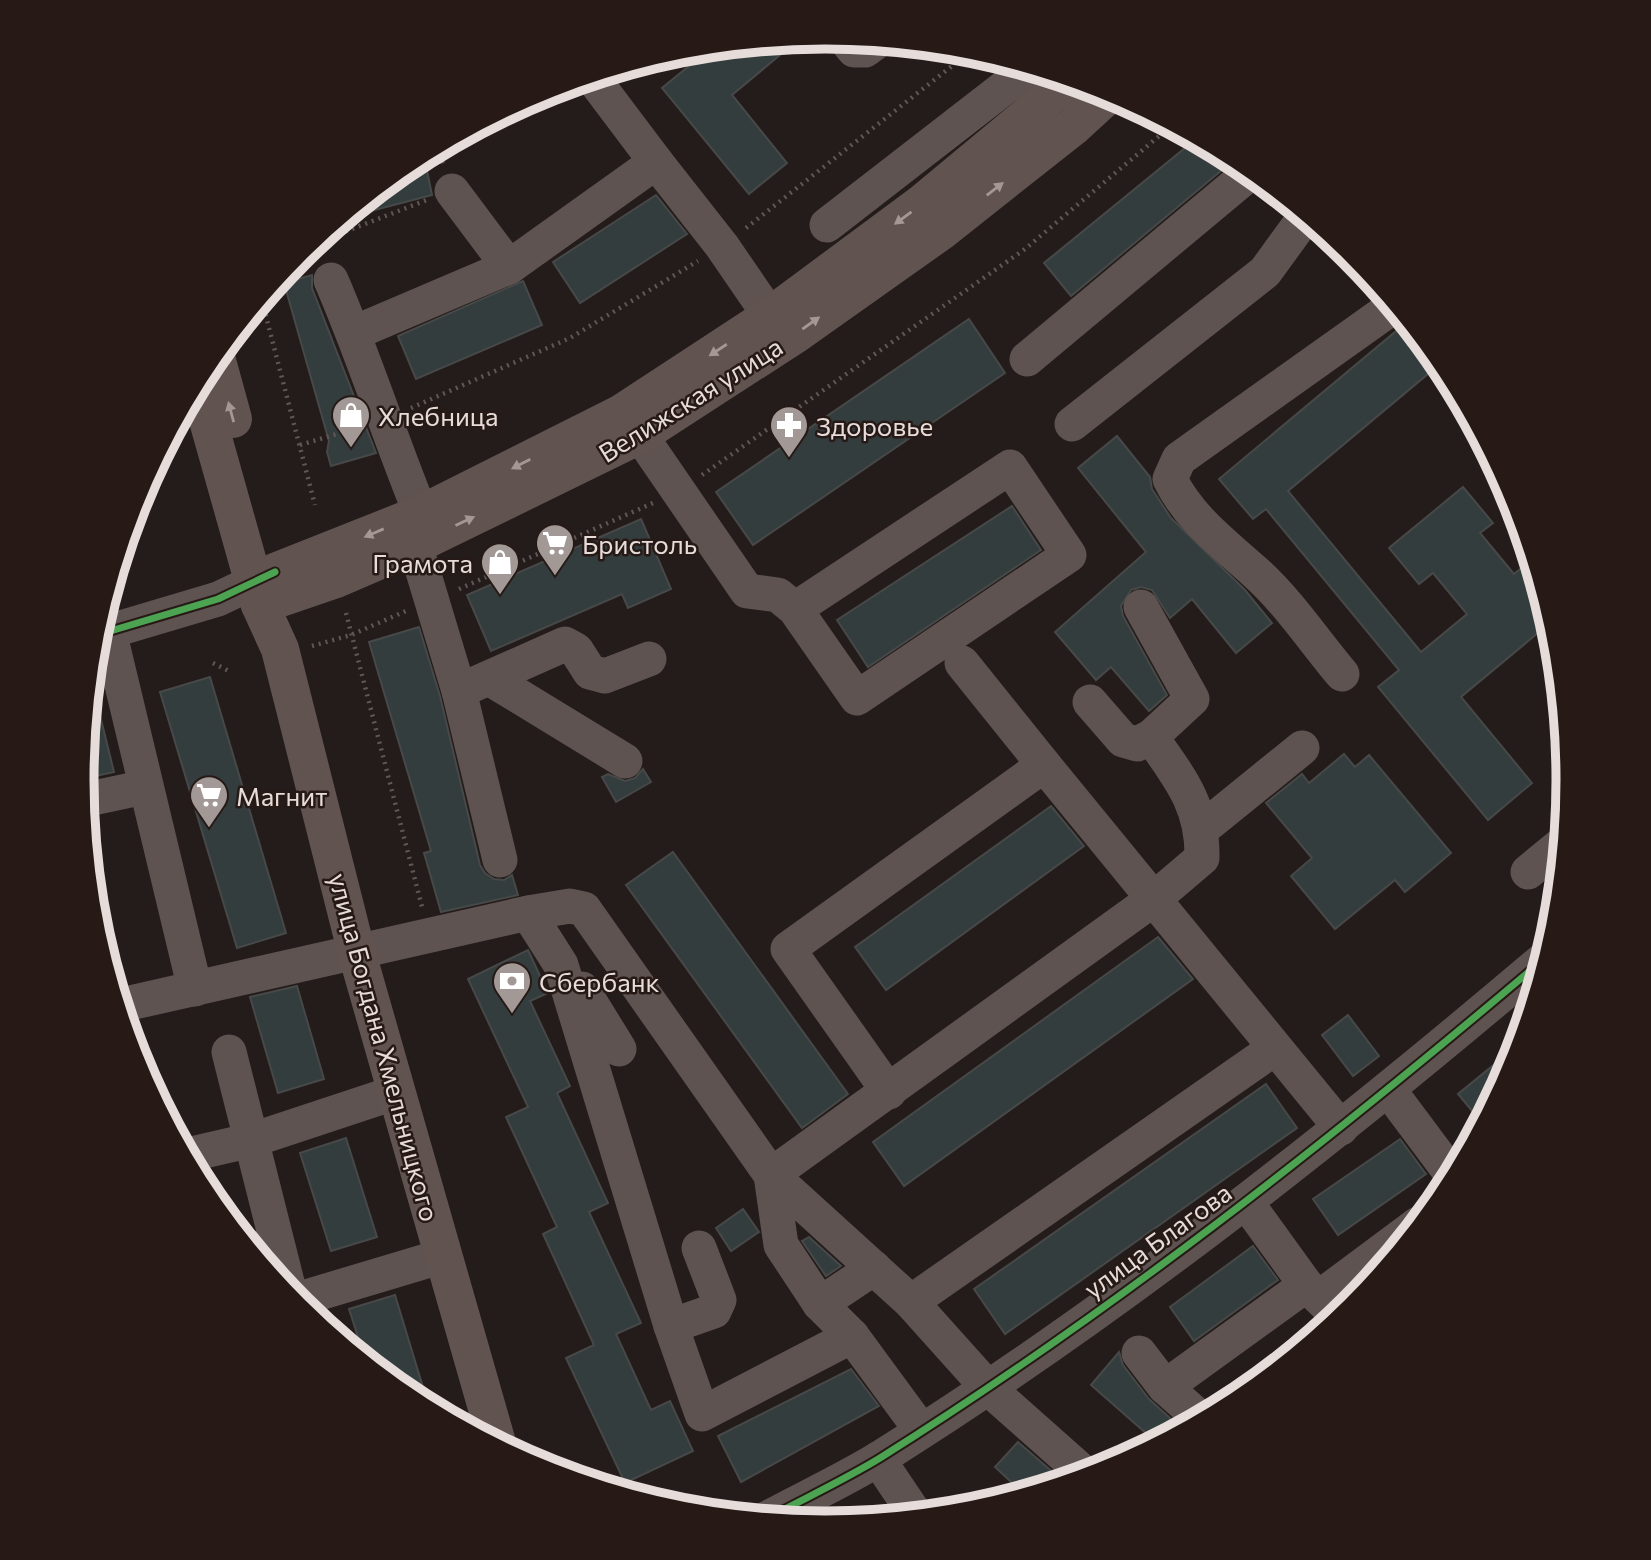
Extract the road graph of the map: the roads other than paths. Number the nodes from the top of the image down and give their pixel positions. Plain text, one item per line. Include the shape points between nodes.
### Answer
1 (1039, 82) edge
2 (1040, 82) edge
3 (1046, 84) edge
4 (598, 85) dead end
5 (1099, 103) edge
6 (1074, 126) junction
7 (656, 162) junction
8 (1242, 179) edge
9 (452, 191) road end
10 (1300, 224) edge
11 (827, 225) dead end
12 (509, 267) junction
13 (331, 280) dead end
14 (1386, 312) edge
15 (770, 316) junction
16 (354, 333) junction
17 (1027, 359) dead end
18 (219, 372) edge
19 (202, 398) edge
20 (1072, 424) dead end
21 (640, 436) junction
22 (418, 530) junction
23 (268, 589) junction
24 (1141, 607) dead end
25 (795, 609) junction
26 (110, 631) edge
27 (107, 648) edge
28 (649, 659) dead end
29 (962, 663) dead end
30 (1342, 674) dead end
31 (474, 684) junction
32 (1090, 702) dead end
33 (1151, 737) junction
34 (1303, 748) dead end
35 (625, 761) dead end
36 (1045, 765) junction
37 (145, 787) junction
38 (95, 798) edge
39 (1202, 829) junction
40 (1552, 852) edge
41 (500, 860) dead end
42 (1528, 872) dead end
43 (1155, 898) junction
44 (528, 913) junction
45 (356, 950) junction
46 (561, 965) junction
47 (1529, 979) edge
48 (195, 989) junction
49 (129, 1003) edge
50 (1275, 1048) junction
51 (619, 1049) dead end
52 (229, 1052) dead end
53 (1388, 1089) junction
54 (397, 1092) junction
55 (889, 1092) junction
56 (1341, 1128) junction
57 (252, 1140) junction
58 (197, 1153) edge
59 (1446, 1166) edge
60 (771, 1175) junction
61 (1246, 1202) junction
62 (699, 1248) dead end
63 (1385, 1250) edge
64 (443, 1256) junction
65 (874, 1268) junction
66 (284, 1271) edge
67 (308, 1296) edge
68 (1322, 1299) edge
69 (911, 1302) junction
70 (820, 1304) junction
71 (671, 1326) junction
72 (852, 1336) junction
73 (1139, 1353) dead end
74 (1164, 1387) junction
75 (989, 1389) junction
76 (1193, 1412) edge
77 (921, 1430) junction
78 (494, 1431) edge
79 (878, 1459) junction
80 (1076, 1466) edge
81 (910, 1506) edge
82 (784, 1509) edge

1 - 11 street
2 -> 15 main road, Велижская улица via 921,204
3 - 6 street
4 - 7 street
5 - 6 main road, Велижская улица
21 -> 6 main road, Велижская улица via 929,240
7 - 12 street
7 - 15 street
8 - 17 street
9 - 12 street
10 - 20 street via 1265,272
12 - 16 street
13 - 16 street
14 - 30 street via 1179,458 1170,479 1178,496 1229,552 1255,572
15 -> 22 main road, Велижская улица via 622,413
16 - 22 street
23 -> 18 main road, улица Богдана Хмельницкого
19 - 23 main road, улица Богдана Хмельницкого
22 -> 21 main road, Велижская улица
21 - 25 street via 747,592 778,595
22 - 23 main road, Велижская улица via 336,579
22 - 31 street via 432,600
23 - 26 street, Велижская улица
23 - 45 main road, улица Богдана Хмельницкого via 294,648
24 - 33 street via 1192,699
25 - 25 street via 857,698 1069,555 1010,467
27 - 37 street
28 - 31 street via 605,676 590,672 576,649 565,644
29 - 36 street
31 - 35 street
31 - 41 street
32 - 33 street via 1123,740 1137,744
33 - 39 street via 1182,780
34 - 39 street
36 - 43 street
36 - 55 street via 788,949
37 - 38 street
37 - 48 street
39 - 43 street via 1202,858
40 - 42 street
43 - 50 street
43 - 55 street
44 - 45 street
44 - 46 street
44 - 60 street via 570,906 584,909
45 - 48 street
45 - 54 main road, улица Богдана Хмельницкого
46 - 51 street via 573,975
46 - 71 street
47 - 53 street, улица Благова
48 - 49 street
50 - 56 street
50 - 69 street
52 - 57 street
53 - 56 street, улица Благова
53 - 59 street
54 - 57 street
54 - 64 main road, улица Богдана Хмельницкого
55 - 60 street
56 - 61 street, улица Благова
57 - 58 street
57 - 66 street
60 - 65 street
60 - 70 street via 781,1245
61 - 68 street
61 - 75 street, улица Благова
62 - 71 street via 719,1300 715,1311
63 - 68 street
64 - 67 street
64 - 78 main road, улица Богдана Хмельницкого
65 - 69 street
65 - 70 street
68 - 74 street
69 - 75 street
70 - 72 street
71 - 72 street via 702,1414
72 - 77 street
73 - 74 street
74 - 76 street
75 - 77 street, улица Благова
75 - 80 street
77 - 79 street, улица Благова
79 - 81 street
79 - 82 street, улица Благова

